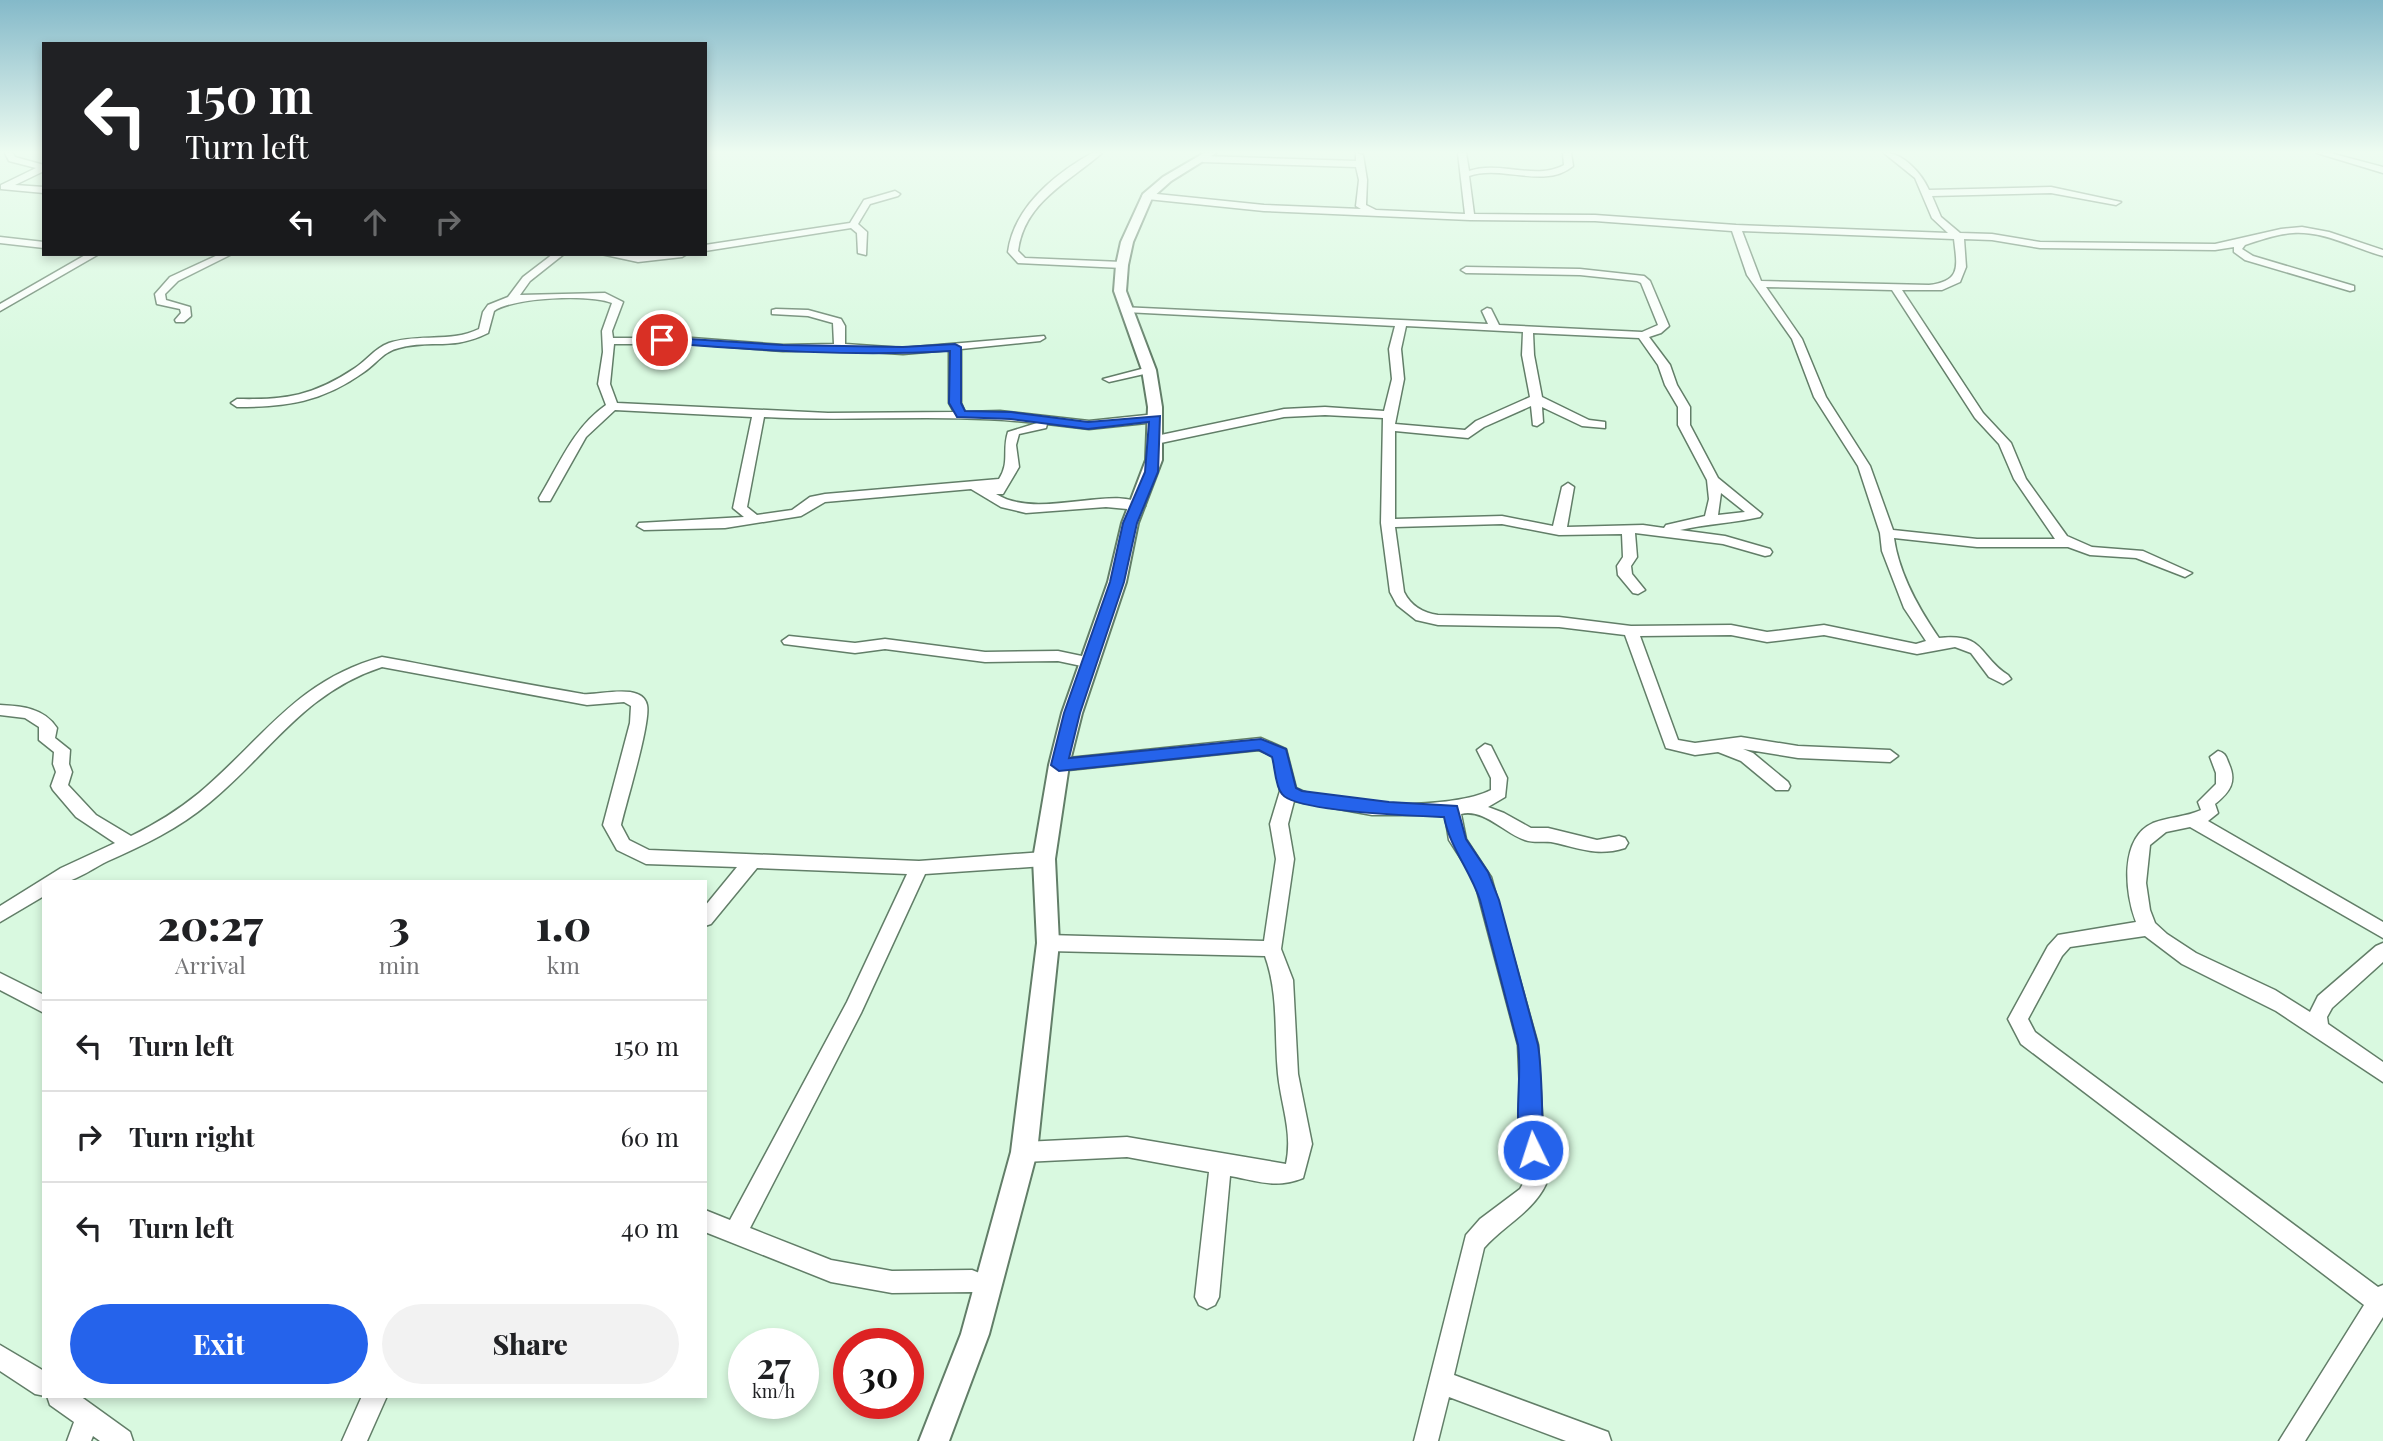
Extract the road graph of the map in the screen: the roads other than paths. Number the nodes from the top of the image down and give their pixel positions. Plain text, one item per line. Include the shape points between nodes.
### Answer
1 (856, 220) edge
2 (1026, 220) edge
3 (1137, 220) edge
4 (1627, 220) edge
5 (1940, 220) edge
6 (853, 225) junction
7 (1736, 228) junction
8 (1959, 237) junction
9 (0, 240) edge
10 (2240, 245) junction
11 (42, 246) edge
12 (707, 248) edge
13 (863, 253) dead end
14 (2383, 253) edge
15 (91, 256) edge
16 (224, 256) edge
17 (557, 256) edge
18 (619, 256) edge
19 (664, 256) edge
20 (1122, 265) junction
21 (1466, 270) dead end
22 (1758, 284) junction
23 (1898, 286) junction
24 (2350, 288) dead end
25 (513, 298) junction
26 (0, 308) edge
27 (1125, 309) junction
28 (1487, 311) dead end
29 (776, 312) dead end
30 (180, 320) dead end
31 (1401, 323) junction
32 (1494, 327) junction
33 (1528, 329) junction
34 (1643, 335) junction
35 (1040, 338) dead end
36 (609, 341) junction
37 (839, 347) junction
38 (955, 347) junction
39 (1149, 370) junction
40 (1109, 379) dead end
41 (1536, 399) junction
42 (237, 403) dead end
43 (612, 406) junction
44 (759, 414) junction
45 (961, 415) junction
46 (1156, 418) junction
47 (1388, 421) junction
48 (1536, 422) dead end
49 (1054, 423) junction
50 (1601, 425) dead end
51 (1156, 440) junction
52 (1713, 480) junction
53 (1002, 483) junction
54 (1568, 487) dead end
55 (976, 488) junction
56 (545, 498) dead end
57 (997, 500) junction
58 (1138, 506) junction
59 (752, 517) junction
60 (1712, 519) junction
61 (1388, 523) junction
62 (644, 526) dead end
63 (1628, 530) junction
64 (1661, 530) junction
65 (1559, 531) junction
66 (1887, 533) junction
67 (2067, 542) junction
68 (1765, 552) dead end
69 (2185, 573) dead end
70 (1638, 590) dead end
71 (1631, 631) junction
72 (789, 641) dead end
73 (1935, 643) junction
74 (1091, 663) junction
75 (2003, 679) dead end
76 (0, 710) edge
77 (1722, 747) junction
78 (1486, 750) dead end
79 (1890, 755) dead end
80 (2218, 757) dead end
81 (1059, 765) junction
82 (1782, 786) dead end
83 (1288, 791) junction
84 (1461, 809) junction
85 (2194, 821) junction
86 (131, 843) junction
87 (1619, 843) dead end
88 (1044, 859) junction
89 (752, 860) junction
90 (919, 868) junction
91 (56, 880) edge
92 (42, 888) edge
93 (0, 915) edge
94 (707, 916) edge
95 (2148, 928) junction
96 (2383, 931) edge
97 (1048, 943) junction
98 (1272, 948) junction
99 (2383, 951) edge
100 (0, 981) edge
101 (42, 1004) edge
102 (2320, 1030) junction
103 (2383, 1073) edge
104 (1024, 1152) junction
105 (1221, 1163) junction
106 (707, 1223) edge
107 (735, 1233) junction
108 (989, 1288) junction
109 (1207, 1297) dead end
110 (2381, 1299) edge
111 (0, 1357) edge
112 (1443, 1382) junction
113 (42, 1384) edge
114 (62, 1398) edge
115 (374, 1398) edge
116 (88, 1417) junction
117 (79, 1441) edge
118 (121, 1441) edge
119 (354, 1441) edge
120 (934, 1441) edge
121 (1426, 1441) edge
122 (1599, 1441) edge
123 (2291, 1441) edge

1 - 6 street
2 - 20 street via 1013,252 1022,261
3 - 20 street
4 - 7 street
5 - 8 street
6 - 12 street
6 - 13 street via 862,232
7 - 8 street
7 - 22 street
8 - 10 street via 2040,245
8 - 23 street via 1961,275 1957,280 1941,287
9 - 11 street
10 - 14 street via 2300,230
10 - 24 street via 2236,250 2249,258
15 - 26 street
16 - 30 street via 174,279 160,294 160,302 185,307 187,314
17 - 25 street via 516,290
18 - 19 street
20 - 27 street via 1120,291
21 - 34 street via 1586,272 1640,278 1664,326
22 - 23 street
22 - 66 street via 1797,339 1820,397 1864,466
23 - 67 street via 1940,358 1979,415 2005,443 2036,506
25 - 36 street via 615,299 618,307 607,331
25 - 42 street via 493,305 484,331 460,343 396,345 303,397 280,403
27 - 31 street
27 - 39 street
28 - 32 street
29 - 37 street via 808,313 837,321
31 - 32 street
31 - 47 street via 1395,349 1398,379
32 - 33 street
33 - 34 street
33 - 41 street
34 - 52 street via 1685,407 1684,425
35 - 38 street
36 - 37 street
36 - 43 street via 604,384
37 - 38 street via 903,351
38 - 45 street via 955,403
39 - 40 street
39 - 46 street
41 - 47 street via 1468,434
41 - 48 street
41 - 50 street via 1586,423
43 - 44 street
43 - 56 street via 575,444
44 - 45 street
44 - 59 street via 740,508
45 - 49 street
46 - 49 street via 1112,424
46 - 51 street
47 - 51 street via 1295,412
47 - 61 street
49 - 53 street via 1014,432 1010,445 1013,467
51 - 58 street via 1151,472
52 - 60 street
52 - 60 street via 1755,514
53 - 55 street
53 - 57 street
54 - 65 street
55 - 57 street
55 - 59 street via 825,498 796,513
57 - 58 street via 1013,507 1045,509 1116,502
58 - 74 street
59 - 62 street via 725,524
60 - 64 street
61 - 65 street via 1502,520
61 - 71 street via 1397,592 1421,617 1559,622
63 - 64 street
63 - 65 street
63 - 70 street via 1630,557 1625,575
64 - 68 street
66 - 67 street via 1977,543
66 - 73 street via 1888,551 1911,608
67 - 69 street via 2090,551 2138,554
71 - 73 street via 1731,630 1767,637 1824,630 1917,649
71 - 77 street via 1672,744 1695,749
72 - 74 street via 855,648 885,644 985,657 1058,656
73 - 75 street via 1971,646
74 - 81 street
76 - 86 street via 27,713 45,722 47,740 62,750 64,772 59,786 77,811
77 - 79 street via 1741,743 1798,752
77 - 82 street via 1747,757
78 - 84 street via 1500,787 1492,799
80 - 85 street via 2225,788 2206,802 2210,813
81 - 83 street via 1261,744 1280,754
81 - 88 street
83 - 84 street via 1317,801
83 - 98 street via 1279,824 1285,859
84 - 87 street via 1498,817 1528,835 1597,847
84 - 112 street via 1458,840 1482,877 1528,1045 1536,1175 1528,1196 1474,1243
85 - 95 street via 2157,829 2142,844 2136,873
85 - 96 street
86 - 89 street via 180,817 324,688 358,668 382,662 587,700 627,696 639,704 612,825 623,845 646,857
86 - 91 street
88 - 90 street
88 - 97 street
89 - 90 street
89 - 94 street
90 - 107 street via 854,1007
92 - 93 street
95 - 102 street via 2191,959 2264,994
95 - 110 street via 2072,936 2059,944 2018,1019 2020,1028
97 - 98 street
97 - 104 street
98 - 105 street via 1283,980 1288,1074 1301,1144 1298,1165 1287,1175
99 - 102 street via 2325,1002 2317,1017
100 - 101 street
102 - 103 street
104 - 105 street via 1127,1147
104 - 108 street
105 - 109 street
106 - 107 street
107 - 108 street via 831,1271 892,1282 972,1282
108 - 120 street
110 - 123 street
111 - 113 street
112 - 121 street
112 - 122 street
114 - 116 street
115 - 119 street
116 - 117 street
116 - 118 street

